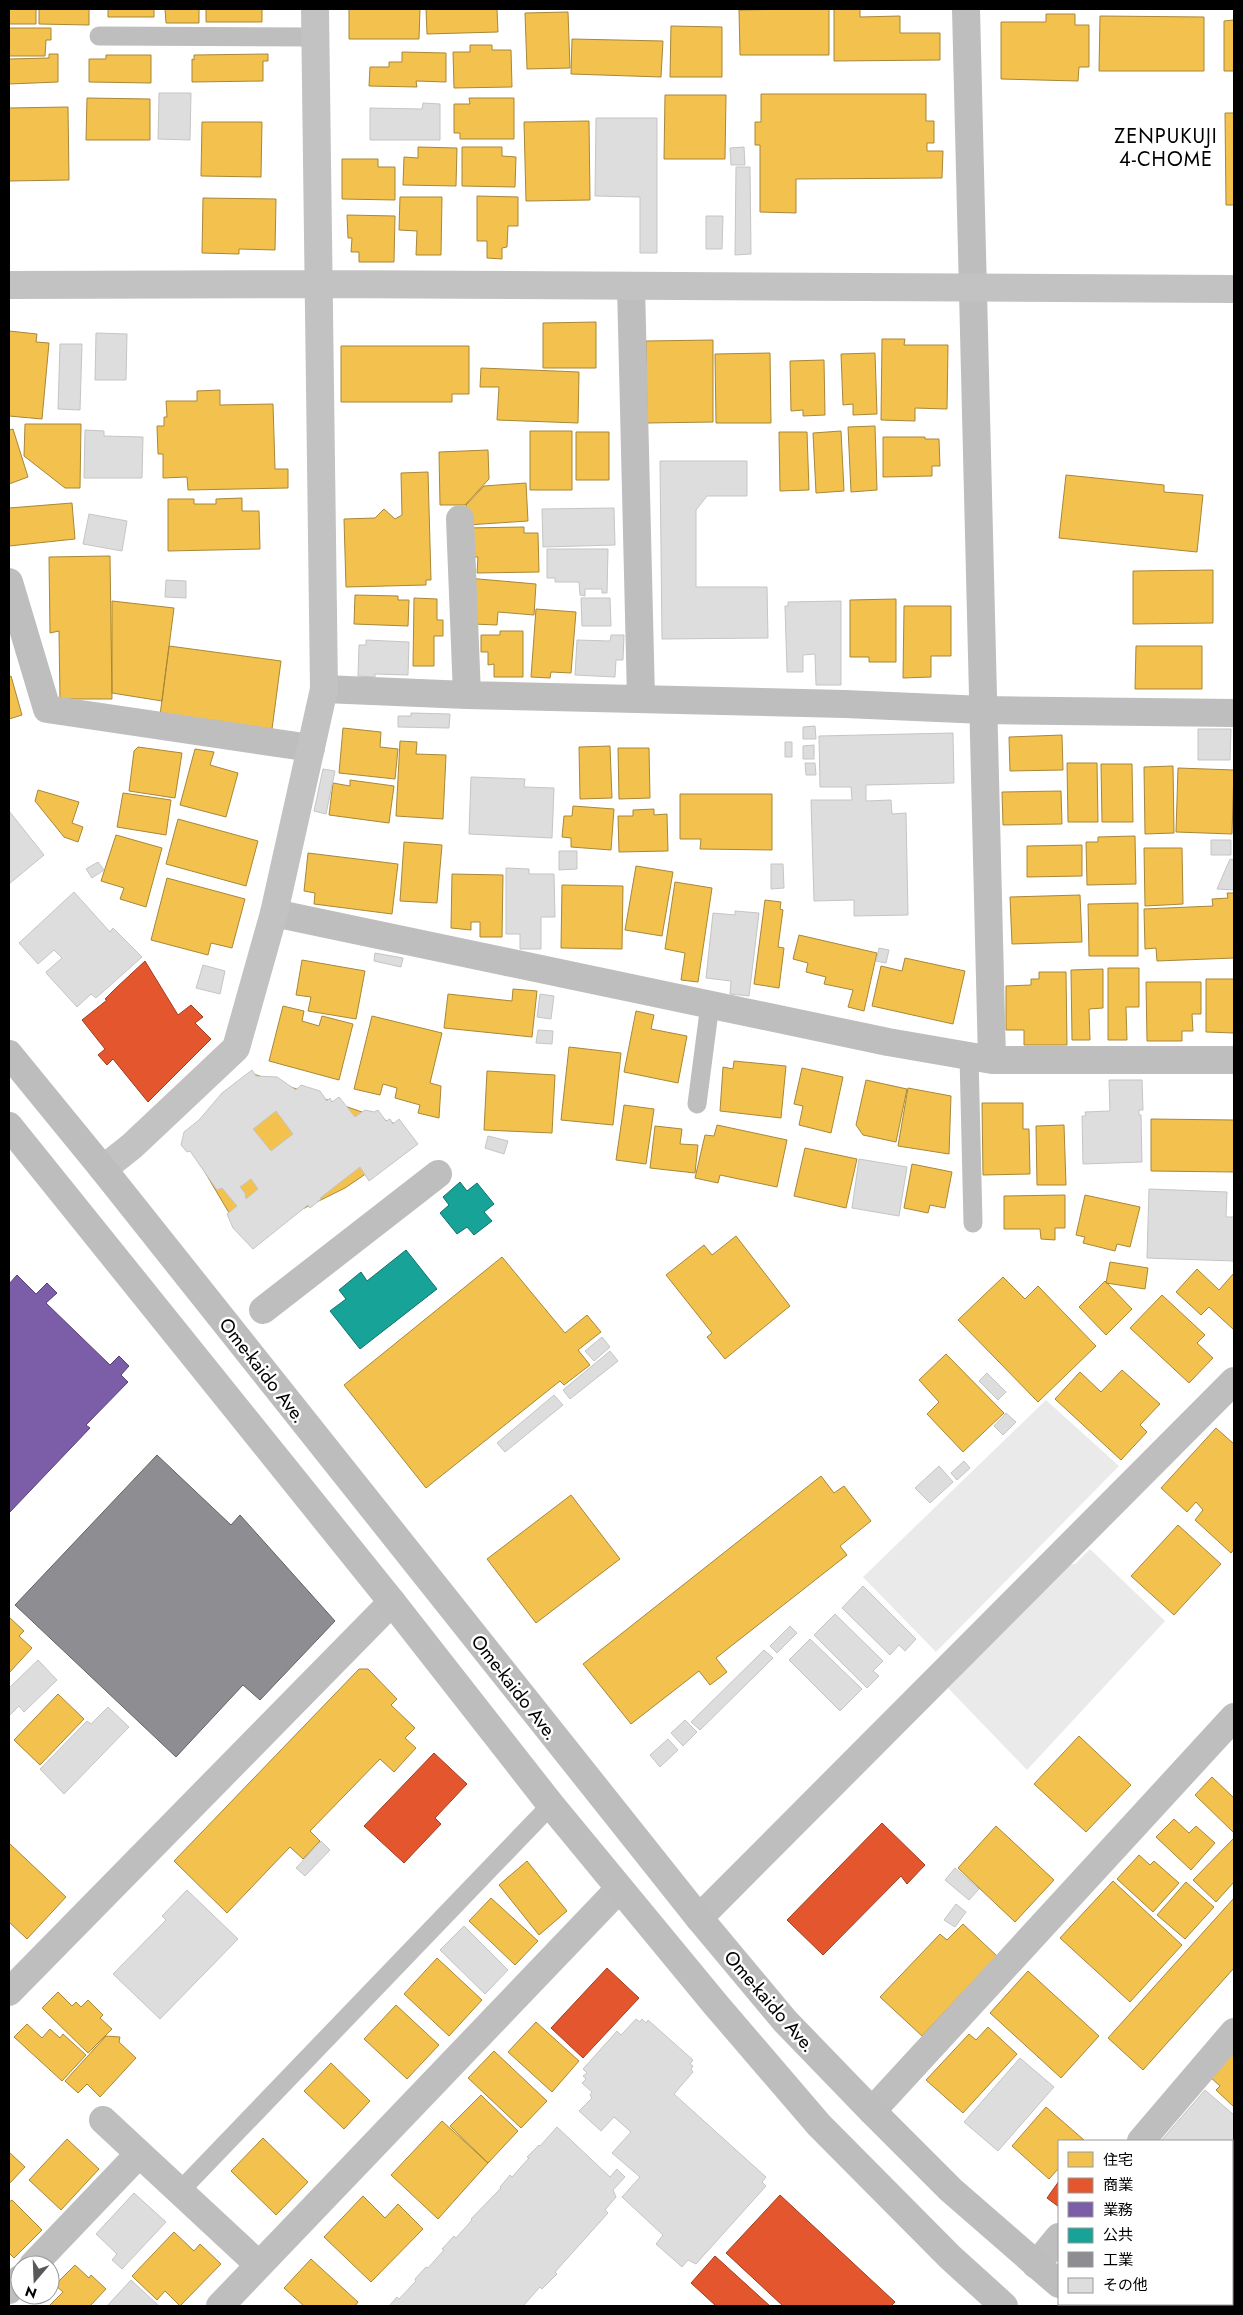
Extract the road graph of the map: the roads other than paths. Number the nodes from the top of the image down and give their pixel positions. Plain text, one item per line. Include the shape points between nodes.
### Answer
1 (315, 9) edge
2 (966, 9) edge
3 (99, 36) dead end
4 (315, 37) junction
5 (318, 284) junction
6 (9, 285) edge
7 (631, 286) junction
8 (973, 287) junction
9 (1234, 289) edge
10 (460, 519) dead end
11 (9, 582) edge
12 (324, 690) junction
13 (467, 696) junction
14 (641, 698) junction
15 (984, 710) junction
16 (1234, 713) edge
17 (311, 748) junction
18 (274, 912) junction
19 (710, 1004) junction
20 (9, 1054) edge
21 (981, 1058) junction
22 (1234, 1060) edge
23 (697, 1104) dead end
24 (9, 1126) edge
25 (103, 1169) junction
26 (438, 1174) dead end
27 (973, 1223) dead end
28 (263, 1310) dead end
29 (1234, 1381) edge
30 (392, 1602) junction
31 (1234, 1717) edge
32 (551, 1806) junction
33 (619, 1889) junction
34 (699, 1918) junction
35 (9, 1992) edge
36 (1234, 2032) edge
37 (872, 2112) junction
38 (103, 2120) dead end
39 (1142, 2140) edge
40 (139, 2154) junction
41 (179, 2192) junction
42 (1058, 2239) edge
43 (43, 2255) edge
44 (259, 2265) junction
45 (1036, 2265) junction
46 (1058, 2283) edge
47 (220, 2306) edge
48 (1004, 2306) edge

1 - 4 street
2 - 8 street
3 - 4 lane
4 - 5 street
5 - 6 street
5 - 7 street
5 - 12 street
7 - 8 street
7 - 14 street
8 - 9 street
8 - 15 street
10 - 13 street
11 - 17 street via 47,709
12 - 13 street
12 - 17 street
13 - 14 street
14 - 15 street
15 - 16 street
15 - 21 street
17 - 18 street
18 - 19 street
18 - 25 street via 236,1048 132,1146
19 - 21 street
19 - 23 lane
20 - 25 main road, Ome-kaido Ave.
21 - 22 street
21 - 27 lane
24 - 30 main road
25 - 34 main road, Ome-kaido Ave.
26 - 28 street
29 - 34 street
30 - 32 main road
30 - 35 street
31 - 37 street
32 - 33 main road
32 - 41 lane
33 - 44 street
33 - 48 main road via 819,2125 950,2257
34 - 37 main road, Ome-kaido Ave. via 786,2021
36 - 39 street
37 - 45 main road, Ome-kaido Ave. via 951,2190
38 - 40 street
40 - 41 street
40 - 43 street
41 - 44 street
42 - 45 street
44 - 47 street
45 - 46 main road, Ome-kaido Ave.

